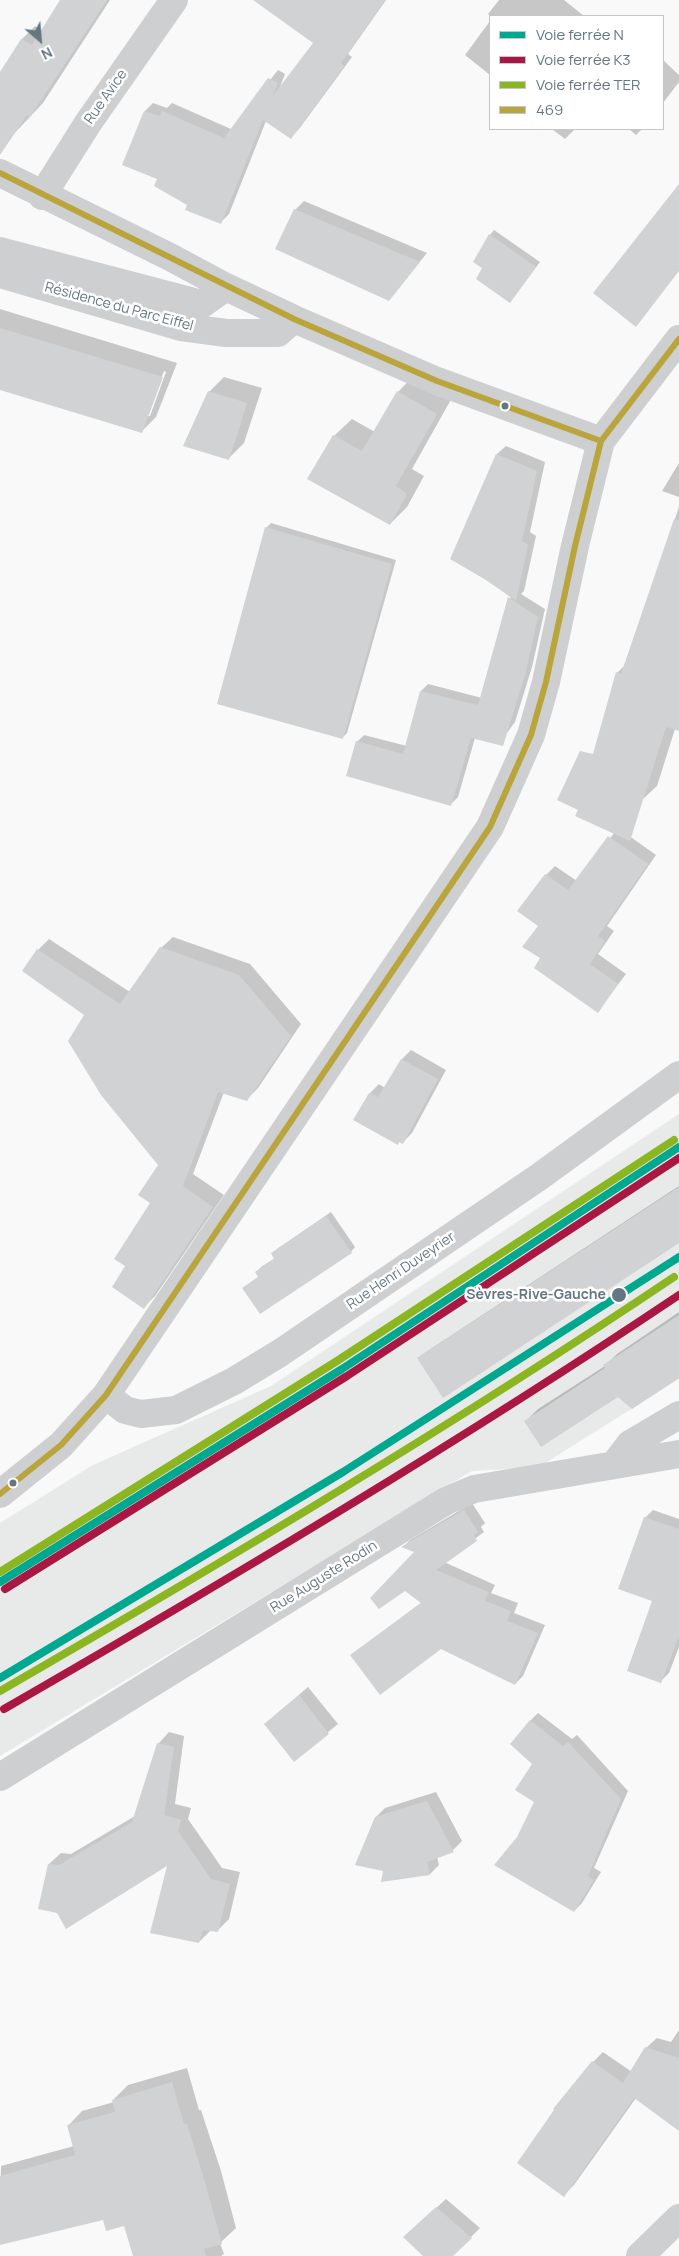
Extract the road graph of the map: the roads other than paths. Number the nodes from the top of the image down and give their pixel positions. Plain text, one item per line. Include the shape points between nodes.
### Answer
1 (174, 0) edge
2 (0, 173) edge
3 (42, 196) junction
4 (0, 251) edge
5 (0, 274) edge
6 (226, 287) junction
7 (294, 319) junction
8 (679, 338) edge
9 (601, 442) junction
10 (679, 1075) edge
11 (106, 1395) junction
12 (679, 1415) edge
13 (679, 1454) edge
14 (614, 1464) junction
15 (0, 1494) edge
16 (0, 1777) edge
17 (679, 2218) edge
18 (640, 2256) edge

1 - 3 street, Rue Avice via 88,123
2 - 3 street
3 - 6 street
4 - 6 street, Résidence du Parc Eiffel via 202,304
5 - 7 street, Résidence du Parc Eiffel via 181,327 226,333 278,333
6 - 7 street
7 - 9 street via 437,381
8 - 9 street
9 - 11 street via 531,735 490,827
10 - 11 street, Rue Henri Duveyrier via 531,1182 234,1381 176,1410 141,1414 126,1410
11 - 15 street via 61,1445
12 - 14 street via 630,1444
13 - 14 street, Rue Auguste Rodin
14 - 16 street, Rue Auguste Rodin via 474,1489 446,1501
17 - 18 street

